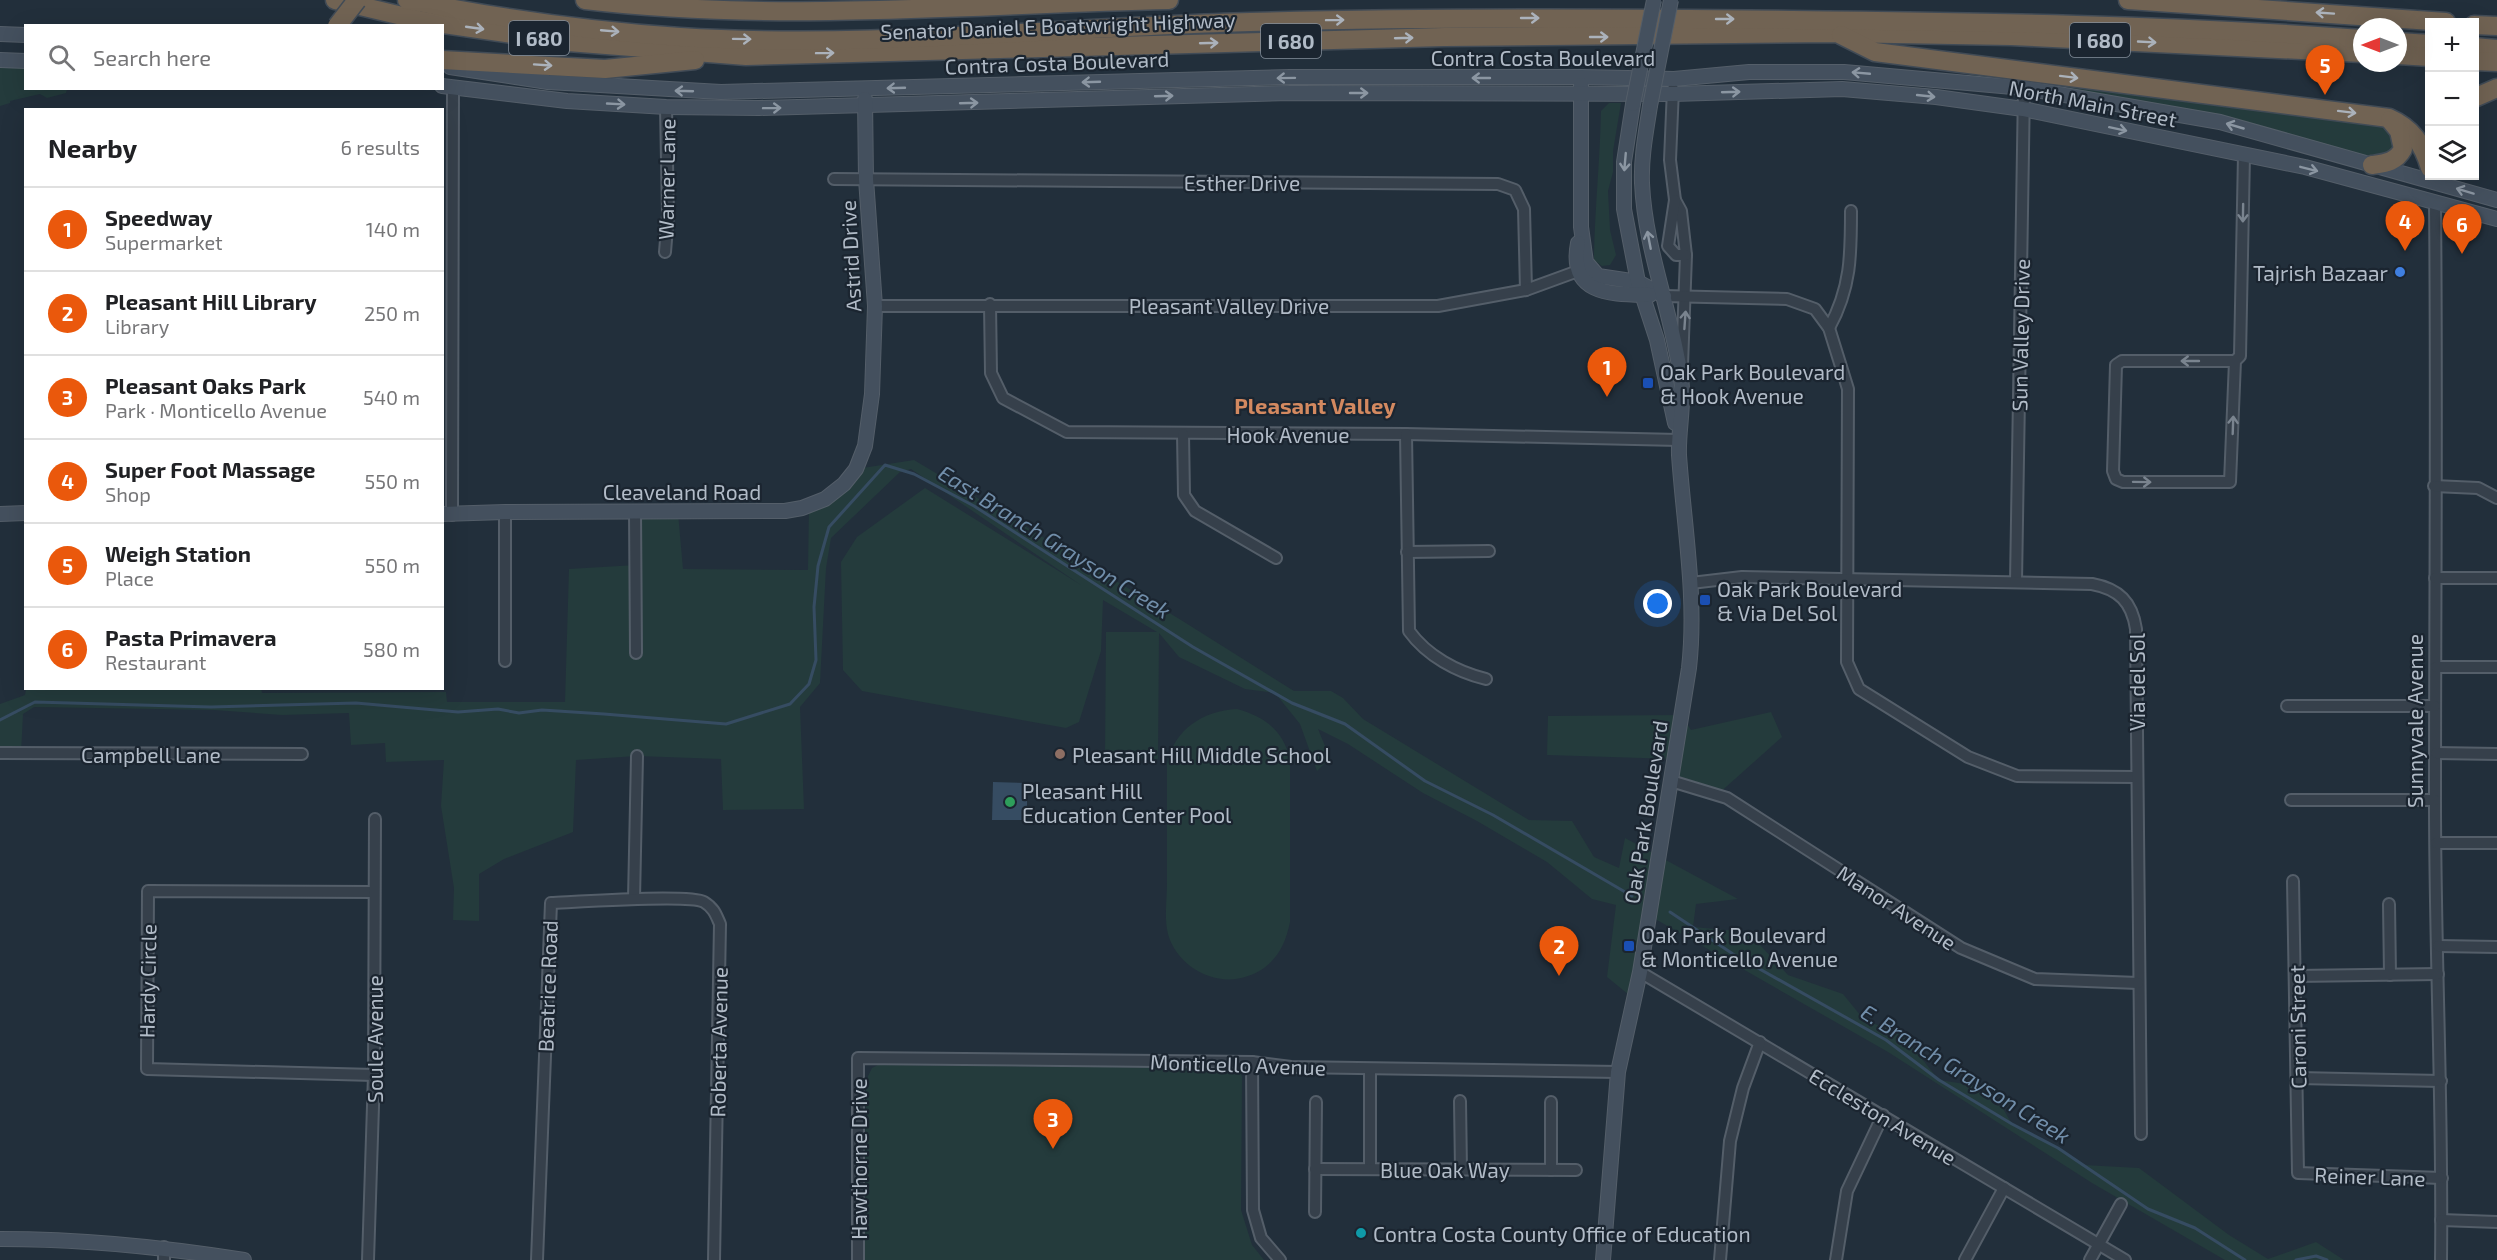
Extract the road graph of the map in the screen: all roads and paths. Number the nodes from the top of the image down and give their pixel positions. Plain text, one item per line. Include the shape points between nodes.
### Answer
1 (335, 0) edge
2 (357, 0) edge
3 (407, 0) edge
4 (585, 0) edge
5 (1169, 0) edge
6 (1654, 0) edge
7 (1671, 0) edge
8 (2128, 0) edge
9 (1054, 1) edge
10 (2425, 21) edge
11 (339, 24) edge
12 (444, 24) edge
13 (444, 24) edge
14 (1837, 33) junction
15 (0, 34) edge
16 (24, 35) edge
17 (2353, 39) edge
18 (2407, 43) edge
19 (2425, 44) edge
20 (2479, 48) edge
21 (2497, 49) edge
22 (2353, 53) edge
23 (746, 56) junction
24 (2407, 56) edge
25 (2425, 57) edge
26 (0, 60) edge
27 (444, 60) edge
28 (2479, 60) edge
29 (24, 61) edge
30 (2497, 62) edge
31 (444, 65) edge
32 (1581, 77) junction
33 (1674, 80) junction
34 (448, 86) edge
35 (865, 88) junction
36 (2024, 88) junction
37 (2497, 88) edge
38 (1581, 93) junction
39 (1673, 94) junction
40 (2479, 96) edge
41 (865, 106) junction
42 (666, 107) junction
43 (2023, 109) junction
44 (2389, 118) junction
45 (2425, 152) edge
46 (2244, 155) junction
47 (2372, 165) junction
48 (2425, 174) edge
49 (834, 179) dead end
50 (866, 179) junction
51 (2433, 180) edge
52 (2444, 180) edge
53 (444, 194) edge
54 (453, 199) junction
55 (1675, 200) junction
56 (2497, 201) edge
57 (2435, 203) junction
58 (1851, 211) dead end
59 (2497, 219) edge
60 (1581, 227) junction
61 (665, 252) dead end
62 (1686, 255) junction
63 (1578, 271) junction
64 (1640, 289) junction
65 (1526, 290) junction
66 (1664, 296) junction
67 (1687, 297) junction
68 (990, 304) junction
69 (875, 306) junction
70 (1829, 328) junction
71 (2235, 361) junction
72 (1682, 380) junction
73 (869, 420) joint
74 (1184, 434) junction
75 (1406, 434) junction
76 (1678, 440) junction
77 (2434, 486) junction
78 (2497, 498) edge
79 (505, 512) junction
80 (635, 512) junction
81 (24, 513) edge
82 (0, 514) edge
83 (447, 515) edge
84 (1489, 551) dead end
85 (1407, 552) junction
86 (1276, 558) dead end
87 (2435, 578) junction
88 (2497, 578) edge
89 (1847, 580) junction
90 (2016, 582) junction
91 (1691, 583) junction
92 (636, 653) dead end
93 (505, 661) dead end
94 (2497, 666) edge
95 (2436, 667) junction
96 (1486, 678) dead end
97 (2287, 706) dead end
98 (2435, 706) junction
99 (0, 753) edge
100 (2436, 753) junction
101 (302, 754) dead end
102 (2497, 754) edge
103 (637, 756) dead end
104 (2136, 777) junction
105 (1671, 781) junction
106 (2290, 800) dead end
107 (2435, 800) junction
108 (375, 819) dead end
109 (2436, 843) junction
110 (2497, 843) edge
111 (2294, 881) dead end
112 (374, 892) junction
113 (634, 899) junction
114 (2389, 904) dead end
115 (2438, 946) junction
116 (2497, 947) edge
117 (1640, 972) junction
118 (2438, 974) junction
119 (2390, 975) junction
120 (2296, 976) junction
121 (2138, 984) junction
122 (1760, 1042) junction
123 (858, 1058) joint
124 (1252, 1062) junction
125 (1370, 1068) junction
126 (1618, 1072) junction
127 (374, 1075) junction
128 (2298, 1078) junction
129 (2441, 1081) junction
130 (1460, 1101) dead end
131 (1316, 1102) dead end
132 (1551, 1102) dead end
133 (1883, 1115) junction
134 (2141, 1134) dead end
135 (1370, 1168) junction
136 (1315, 1169) junction
137 (1461, 1170) junction
138 (1551, 1170) junction
139 (1576, 1170) dead end
140 (2298, 1173) joint
141 (2442, 1178) junction
142 (2004, 1188) junction
143 (2121, 1204) dead end
144 (1315, 1212) dead end
145 (2441, 1220) junction
146 (2497, 1222) edge
147 (0, 1239) edge
148 (2099, 1242) junction
149 (164, 1254) edge
150 (244, 1260) edge
151 (368, 1260) edge
152 (537, 1260) edge
153 (714, 1260) edge
154 (858, 1260) edge
155 (1280, 1260) edge
156 (1603, 1260) edge
157 (1720, 1260) edge
158 (1836, 1260) edge
159 (1965, 1260) edge
160 (2090, 1260) edge
161 (2125, 1260) edge
162 (2441, 1260) edge

1 -> 12 highway, Senator Daniel E Boatwright Highway / I 680
2 - 11 highway, bridge
3 -> 17 highway, I 680 via 487,16 593,30 784,40 1247,22 1557,18 1985,23
4 - 9 highway, Senator Daniel E Boatwright Highway / I 680 via 694,10 778,12
5 - 9 highway, Senator Daniel E Boatwright Highway / I 680
6 -> 64 main road, Oak Park Boulevard, bridge via 1633,105 1623,184
66 -> 7 main road, Oak Park Boulevard, bridge via 1647,231 1642,164
10 -> 8 highway, I 680
13 -> 23 highway, Senator Daniel E Boatwright Highway / I 680 via 568,42
14 -> 22 highway, Senator Daniel E Boatwright Highway / I 680 via 2010,36
23 -> 14 highway, Senator Daniel E Boatwright Highway / I 680 via 1444,37
14 -> 44 highway via 1875,52
15 - 16 main road
18 - 19 highway
20 - 21 highway
27 -> 23 highway via 605,69
24 - 25 highway
26 - 29 main road
28 - 30 highway
35 -> 31 main road, Contra Costa Boulevard via 784,92 649,89 548,82
32 - 33 main road, Contra Costa Boulevard
32 -> 35 main road, Contra Costa Boulevard via 1268,78
32 - 38 main road
36 -> 33 main road, North Main Street via 1789,70
33 - 39 street, Oak Park Boulevard
34 -> 42 main road, Contra Costa Boulevard via 567,101
34 - 54 street
35 - 41 main road, Astrid Drive
36 - 43 street, Sun Valley Drive
47 -> 36 main road, North Main Street via 2220,122
37 - 40 highway
38 - 39 main road, Contra Costa Boulevard
41 -> 38 main road, Contra Costa Boulevard via 1291,93
38 - 60 main road
39 -> 43 main road, North Main Street via 1842,88
39 - 55 street, Oak Park Boulevard via 1670,146
42 -> 41 main road, Contra Costa Boulevard
41 - 50 main road, Astrid Drive
42 - 61 street, Warner Lane
43 -> 46 main road, North Main Street
43 - 90 street, Sun Valley Drive
44 - 45 highway via 2414,134
44 - 47 highway via 2399,131 2403,149 2388,163
46 -> 57 main road, North Main Street via 2305,167
46 -> 71 street via 2241,349
47 - 48 main road, North Main Street
49 - 50 street, Esther Drive
50 - 65 street, Esther Drive via 1498,184 1515,190 1524,209
50 - 69 main road, Astrid Drive
51 - 57 main road, Sunnyvale Avenue
56 -> 52 main road, North Main Street
53 - 54 street
54 - 83 street
55 - 62 street, Oak Park Boulevard via 1681,211
55 - 62 street, Oak Park Boulevard via 1668,246 1676,255
57 - 59 main road, North Main Street
57 - 77 street, Sunnyvale Avenue
58 - 70 street via 1851,262 1842,304
60 - 63 main road via 1576,250
60 - 64 main road via 1586,262 1593,273
62 - 67 street, Oak Park Boulevard
63 - 64 main road via 1598,290
63 - 65 street, Pleasant Valley Drive
64 - 66 main road
64 - 76 main road, Oak Park Boulevard via 1657,340
65 - 68 street, Pleasant Valley Drive via 1438,306
66 - 67 street
66 - 72 main road, Oak Park Boulevard
67 - 70 street via 1787,299 1815,309
72 -> 67 street, Oak Park Boulevard
68 - 69 street, Pleasant Valley Drive
68 - 74 street, Hook Avenue via 991,373 1003,398 1067,432
69 - 73 main road, Astrid Drive
70 - 89 street via 1848,389
71 -> 71 street via 2122,361 2116,365 2116,479 2230,482
72 - 76 main road, Oak Park Boulevard
73 - 80 main road, Cleaveland Road via 856,469 825,499 802,508 753,512
74 - 75 street, Hook Avenue
74 - 86 street via 1184,495 1195,511
75 - 76 street, Hook Avenue
75 - 85 street
76 - 91 main road, Oak Park Boulevard
77 - 78 street via 2478,488
77 - 87 street, Sunnyvale Avenue
79 - 80 main road, Cleaveland Road
79 - 83 main road, Cleaveland Road
79 - 93 street
80 - 92 street
81 - 82 main road
84 - 85 street
85 - 96 street via 1409,631 1419,645 1463,673
87 - 88 street
87 - 95 street, Sunnyvale Avenue
89 - 90 street, Via del Sol
89 - 91 street, Via del Sol via 1742,577
89 - 104 street via 1846,662 1859,689 1968,758 2017,776
90 - 104 street, Via del Sol via 2092,584 2112,589 2128,602 2136,629
91 - 105 main road, Oak Park Boulevard via 1692,638
94 - 95 street
95 - 98 street, Sunnyvale Avenue
97 - 98 street
98 - 100 street, Sunnyvale Avenue
99 - 101 street, Campbell Lane
100 - 102 street
100 - 107 street, Sunnyvale Avenue
103 - 113 street
104 - 121 street, Via del Sol
105 - 117 main road, Oak Park Boulevard
105 - 121 street, Manor Avenue via 1727,798 1961,948 2035,979
106 - 107 street
107 - 109 street, Sunnyvale Avenue
108 - 112 street, Soule Avenue
109 - 110 street
109 - 115 street, Sunnyvale Avenue
111 - 120 street, Caroni Street
112 - 127 street, Soule Avenue
112 - 127 street, Hardy Circle via 148,891 147,1069
113 - 152 street, Beatrice Road via 550,903
113 - 153 street, Roberta Avenue via 702,901 714,909 720,924
114 - 119 street
115 - 116 street
115 - 118 street, Sunnyvale Avenue
117 - 122 street, Eccleston Avenue
117 - 126 main road, Oak Park Boulevard
118 - 119 street
118 - 129 street, Sunnyvale Avenue
119 - 120 street
120 - 128 street, Caroni Street
121 - 134 street, Via del Sol
122 - 133 street, Eccleston Avenue
122 - 157 street via 1730,1141
123 - 124 street, Monticello Avenue
123 - 154 street, Hawthorne Drive
124 - 125 street, Monticello Avenue via 1291,1067
124 - 155 street via 1253,1210 1261,1238
125 - 126 street, Monticello Avenue
125 - 135 street
126 - 156 main road, Oak Park Boulevard
127 - 151 street, Soule Avenue
128 - 129 street
128 - 140 street, Caroni Street
129 - 141 street, Sunnyvale Avenue
130 - 137 street
131 - 136 street
132 - 138 street
133 - 142 street, Eccleston Avenue
133 - 158 street via 1847,1191
135 - 136 street, Blue Oak Way
135 - 137 street, Blue Oak Way
136 - 144 street
137 - 138 street, Blue Oak Way
138 - 139 street, Blue Oak Way
140 - 141 street, Reiner Lane
141 - 145 street, Sunnyvale Avenue
142 - 148 street, Eccleston Avenue
142 - 159 street
143 - 148 street
145 - 146 street
145 - 162 street, Sunnyvale Avenue
147 - 149 main road via 68,1239
148 - 160 street
148 - 161 street, Eccleston Avenue
149 - 150 main road

